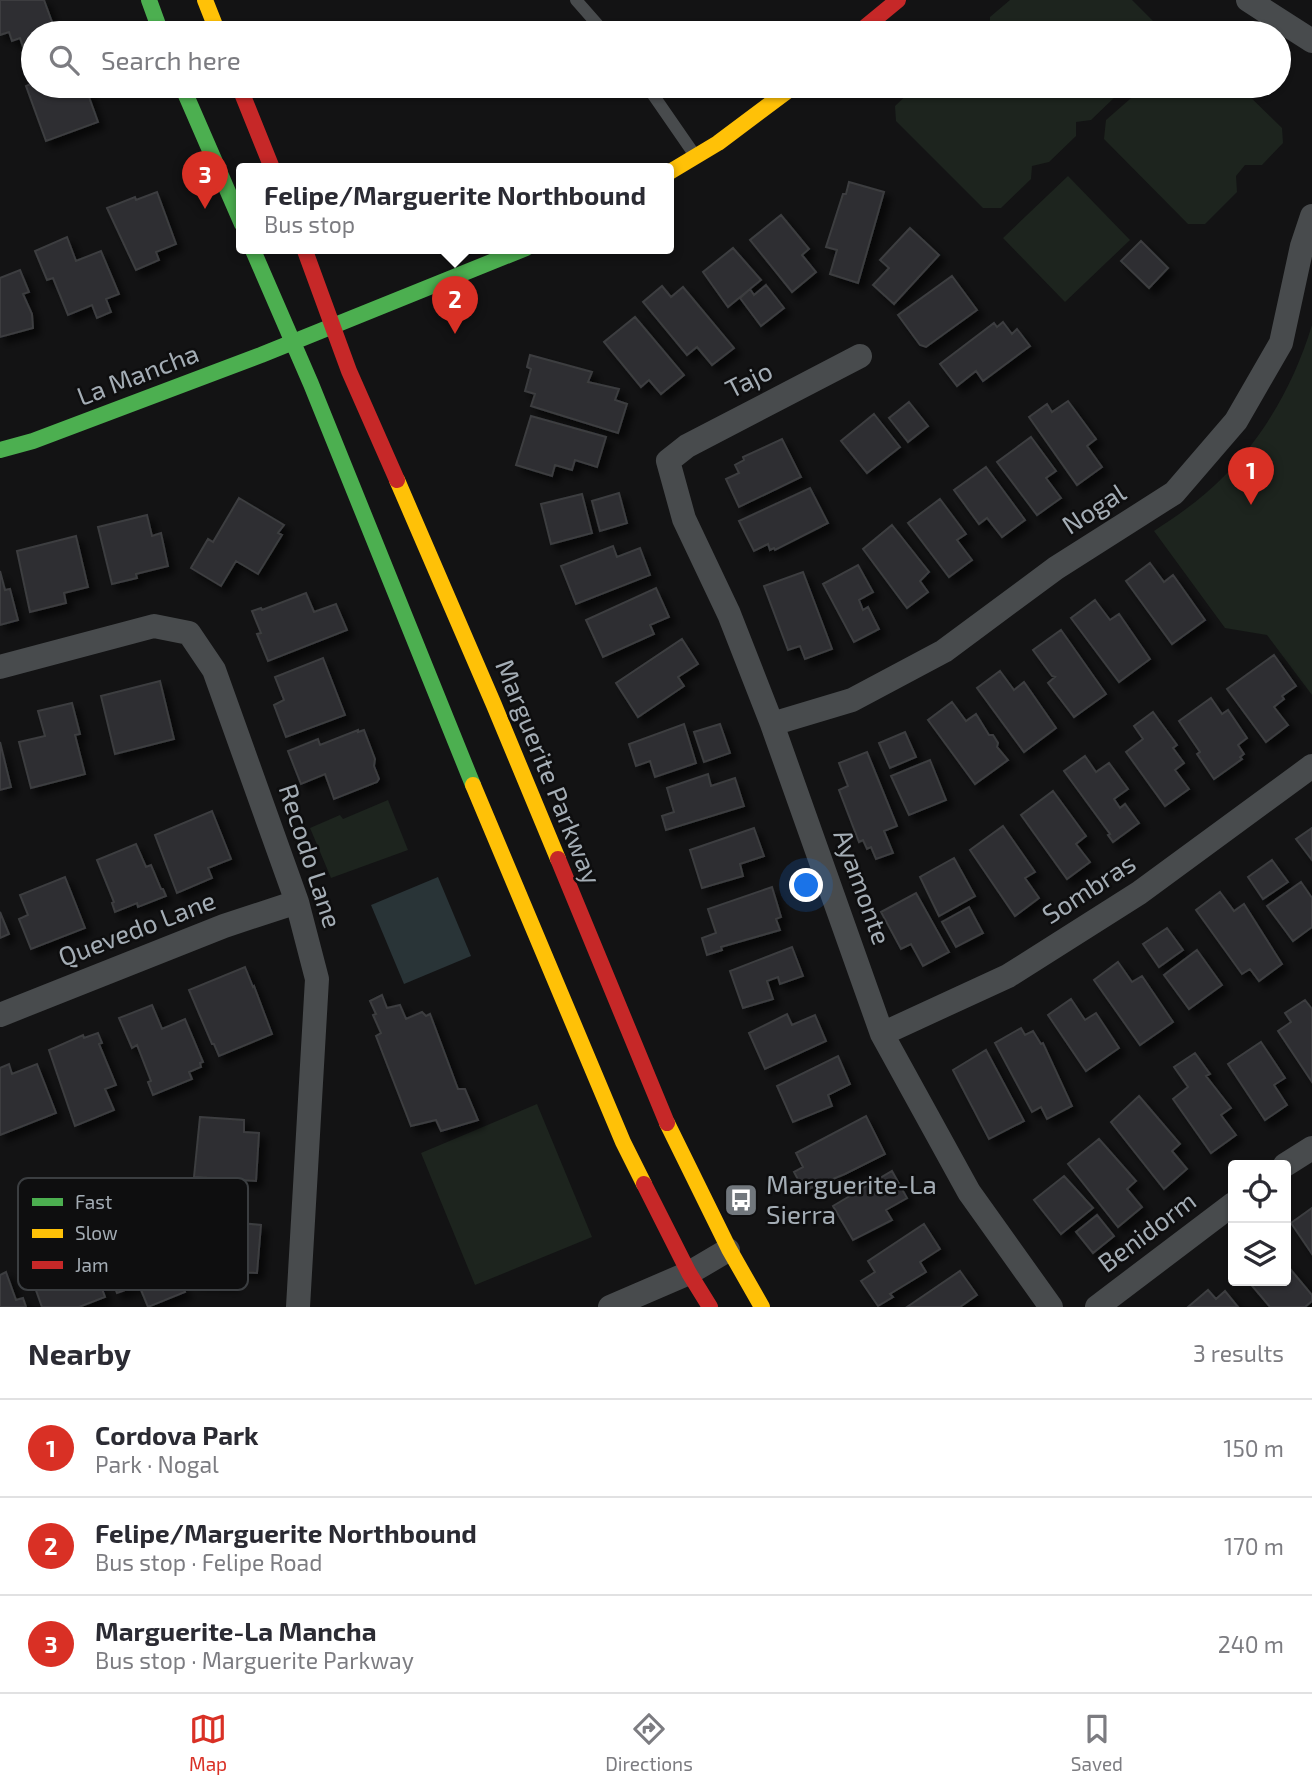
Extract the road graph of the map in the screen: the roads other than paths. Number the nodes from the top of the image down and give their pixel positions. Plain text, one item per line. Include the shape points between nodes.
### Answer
1 (149, 0) edge
2 (205, 0) edge
3 (576, 0) edge
4 (898, 0) edge
5 (1248, 0) edge
6 (157, 21) edge
7 (213, 21) edge
8 (594, 21) edge
9 (873, 21) edge
10 (1281, 21) edge
11 (1291, 28) edge
12 (1312, 41) edge
13 (187, 98) edge
14 (244, 98) edge
15 (655, 98) edge
16 (777, 98) edge
17 (696, 157) junction
18 (270, 163) edge
19 (674, 170) edge
20 (236, 210) edge
21 (1312, 216) edge
22 (255, 254) edge
23 (306, 254) edge
24 (511, 254) edge
25 (334, 324) junction
26 (292, 343) junction
27 (860, 356) dead end
28 (0, 450) edge
29 (668, 461) joint
30 (0, 667) edge
31 (772, 724) junction
32 (1312, 766) edge
33 (297, 902) junction
34 (0, 1015) edge
35 (882, 1034) junction
36 (1312, 1148) edge
37 (1291, 1161) edge
38 (1228, 1209) edge
39 (728, 1250) junction
40 (689, 1273) junction
41 (298, 1307) edge
42 (610, 1307) edge
43 (710, 1307) edge
44 (762, 1307) edge
45 (1051, 1307) edge
46 (1097, 1307) edge

1 - 6 main road
2 - 7 main road
3 - 8 lane
4 - 9 main road
5 - 10 street
11 - 12 street
13 - 20 main road
14 - 18 main road
15 - 17 lane
16 - 17 main road
17 - 19 main road
21 - 31 street, Nogal via 1281,343 1236,421 1174,493 1056,568 944,650 852,700
22 - 26 main road
23 - 25 main road, Marguerite Parkway
24 - 25 main road, La Mancha
25 - 26 main road, La Mancha
25 - 39 main road, Marguerite Parkway via 349,371 468,641 666,1122
26 - 28 main road, La Mancha
26 - 40 main road via 623,1143
27 - 29 street, Tajo via 687,446
29 - 31 street, Ayamonte via 684,519 729,614
30 - 33 street, Recodo Lane via 154,626 189,633 214,670
31 - 35 street, Ayamonte
32 - 35 street, Sombras via 1139,893 1007,976
33 - 34 street, Quevedo Lane via 224,926
33 - 41 street, Recodo Lane via 317,979
35 - 45 street, Ayamonte via 969,1192
36 - 37 street
38 - 46 street, Benidorm
39 - 40 street
39 - 44 main road, Marguerite Parkway
40 - 42 street
40 - 43 main road

